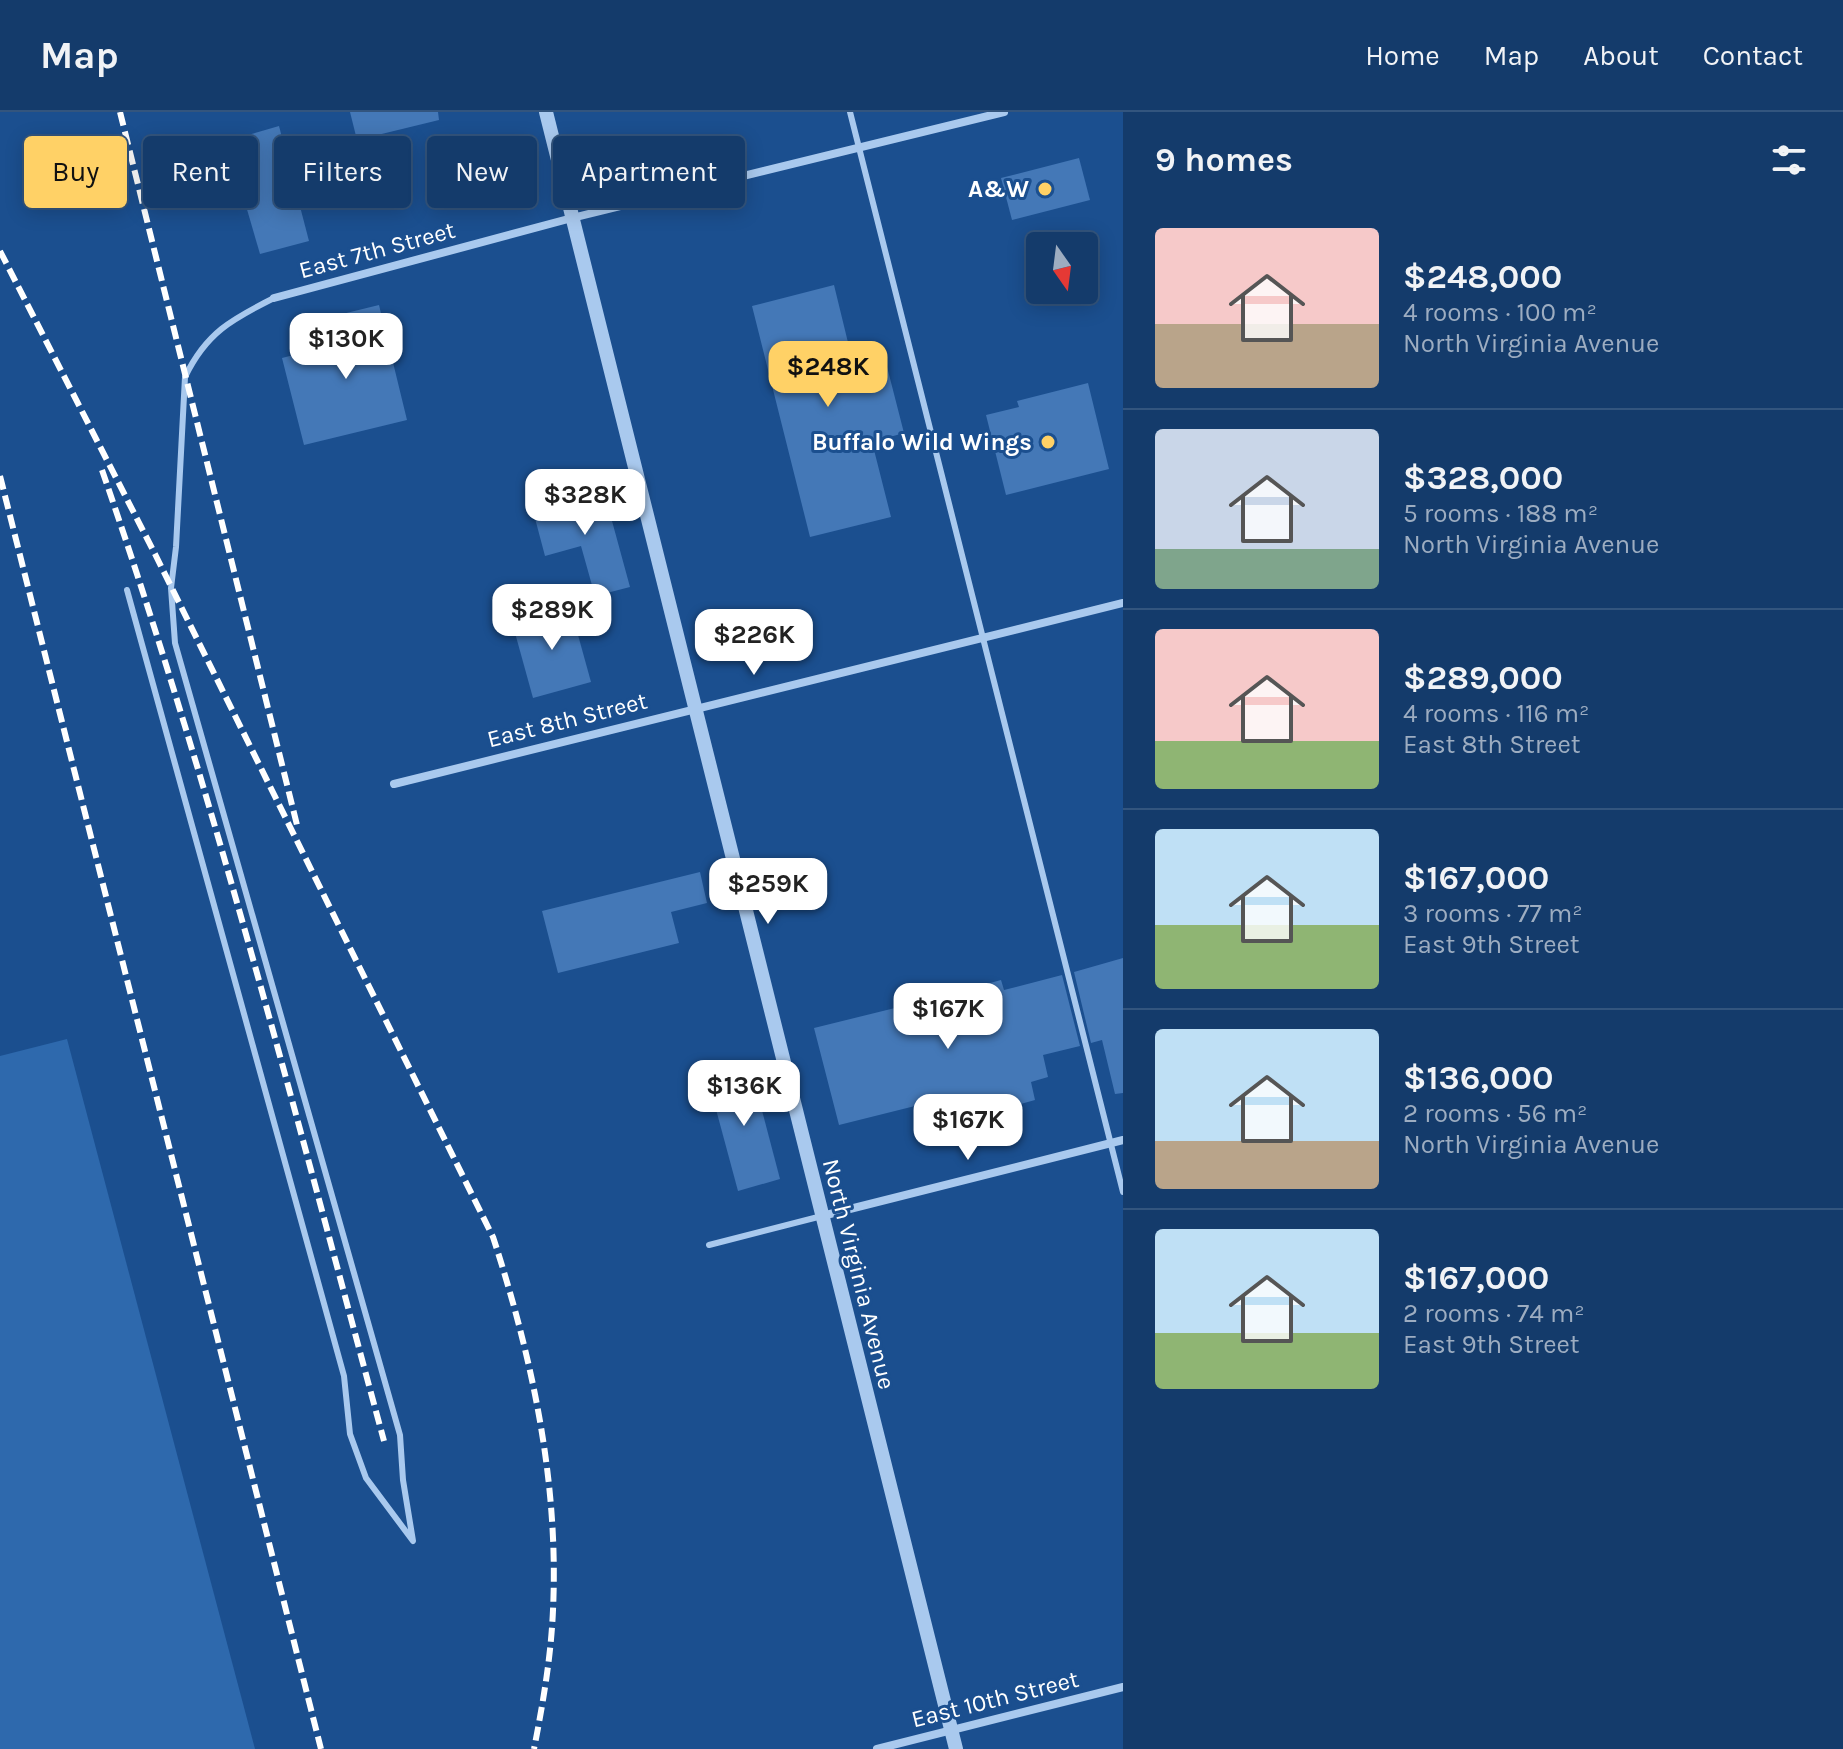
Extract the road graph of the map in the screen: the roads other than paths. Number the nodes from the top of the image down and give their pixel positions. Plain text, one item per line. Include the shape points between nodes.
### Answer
1 (546, 112) edge
2 (850, 112) edge
3 (1004, 112) edge
4 (859, 148) junction
5 (572, 218) junction
6 (274, 298) joint
7 (127, 590) dead end
8 (1123, 603) edge
9 (984, 637) junction
10 (694, 708) junction
11 (394, 784) dead end
12 (1123, 1140) edge
13 (1111, 1143) junction
14 (1123, 1192) edge
15 (822, 1216) junction
16 (709, 1245) dead end
17 (1123, 1687) edge
18 (951, 1730) junction
19 (877, 1749) edge
20 (956, 1749) edge

1 - 5 street, North Virginia Avenue
2 - 4 lane
3 - 4 street, East 7th Street
4 - 5 street, East 7th Street
4 - 9 lane
5 - 6 street, East 7th Street
5 - 10 street, North Virginia Avenue
6 - 7 lane via 224,323 195,356 185,377 171,588 175,643 400,1435 413,1541 366,1478 350,1434 340,1361
8 - 9 street, East 8th Street
9 - 10 street, East 8th Street
9 - 13 lane
10 - 11 street, East 8th Street
10 - 15 street, North Virginia Avenue
12 - 13 street
13 - 14 lane
13 - 15 street
15 - 16 lane
15 - 18 street, North Virginia Avenue
17 - 18 street, East 10th Street
18 - 19 street, East 10th Street
18 - 20 street, North Virginia Avenue

